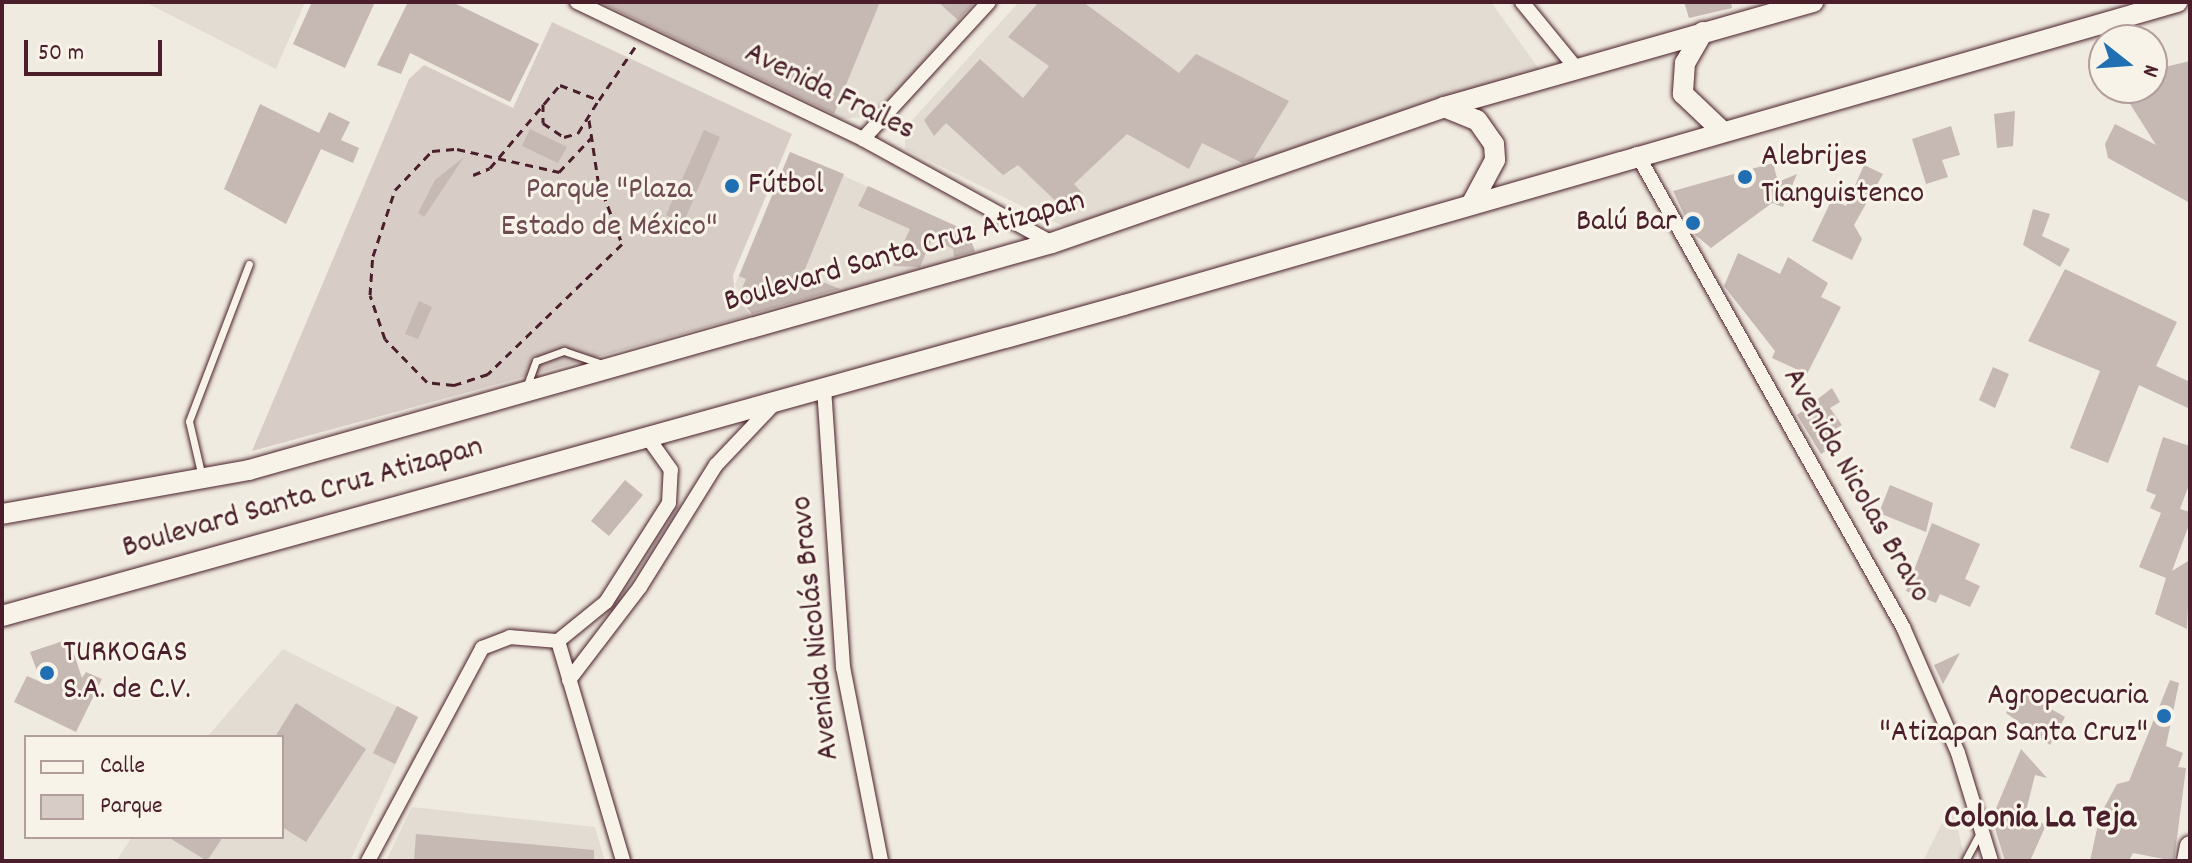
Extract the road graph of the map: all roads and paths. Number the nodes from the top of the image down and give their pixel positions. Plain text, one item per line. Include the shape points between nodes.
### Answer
1 (577, 2) edge
2 (989, 2) edge
3 (1522, 2) edge
4 (1813, 2) edge
5 (2177, 2) edge
6 (1703, 32) junction
7 (644, 34) junction
8 (1576, 68) junction
9 (546, 98) junction
10 (599, 100) junction
11 (1444, 107) junction
12 (589, 120) junction
13 (1722, 131) junction
14 (591, 138) junction
15 (863, 139) junction
16 (1637, 154) junction
17 (497, 160) junction
18 (473, 175) dead end
19 (1473, 201) junction
20 (1052, 243) junction
21 (249, 264) dead end
22 (610, 368) junction
23 (824, 388) junction
24 (525, 392) junction
25 (779, 399) junction
26 (646, 435) junction
27 (202, 479) junction
28 (2, 514) edge
29 (2, 616) edge
30 (558, 641) junction
31 (569, 680) junction
32 (1982, 829) junction
33 (2190, 849) edge
34 (368, 861) edge
35 (623, 861) edge
36 (881, 861) edge
37 (1965, 861) edge
38 (1991, 861) edge
39 (2187, 861) edge

1 - 7 street, Avenida Frailes
2 - 15 street
3 - 8 street
4 - 6 main road, Boulevard Santa Cruz Atizapan
5 - 13 main road
6 - 8 main road, Boulevard Santa Cruz Atizapan
6 - 13 main road via 1685,63 1683,94
7 - 10 path
7 - 15 street, Avenida Frailes
8 - 11 main road, Boulevard Santa Cruz Atizapan
9 - 10 path via 560,85
9 - 12 path via 541,116 554,135 570,137
9 - 17 path
10 - 12 path
11 - 19 main road via 1477,120 1494,144 1495,160
11 - 20 main road, Boulevard Santa Cruz Atizapan
12 - 14 path
13 - 16 main road, Boulevard Santa Cruz Atizapan
14 - 17 path via 559,172
14 - 17 path via 598,180 623,235 617,252 488,374 454,385 427,382 400,360 377,324 370,295 383,217 395,190 432,151 457,149
15 - 20 street, Avenida Frailes
16 - 19 main road, Boulevard Santa Cruz Atizapan
16 - 32 street, Avenida Nicolas Bravo via 1903,627 1958,753
17 - 18 path
19 - 23 main road, Boulevard Santa Cruz Atizapan
20 - 22 main road, Boulevard Santa Cruz Atizapan
21 - 27 lane via 189,421
22 - 24 main road, Boulevard Santa Cruz Atizapan
22 - 24 lane via 564,351 536,361
23 - 25 main road, Boulevard Santa Cruz Atizapan
23 - 36 street, Avenida Nicolás Bravo via 843,667
24 - 27 main road, Boulevard Santa Cruz Atizapan
25 - 26 main road, Boulevard Santa Cruz Atizapan
25 - 31 street via 716,465 640,587
26 - 29 main road, Boulevard Santa Cruz Atizapan
26 - 30 street via 671,470 669,503 606,602
27 - 28 main road, Boulevard Santa Cruz Atizapan
30 - 31 street
30 - 34 street via 510,637 476,656
31 - 35 street
32 - 37 lane
32 - 38 street, Avenida Nicolas Bravo
33 - 39 main road

